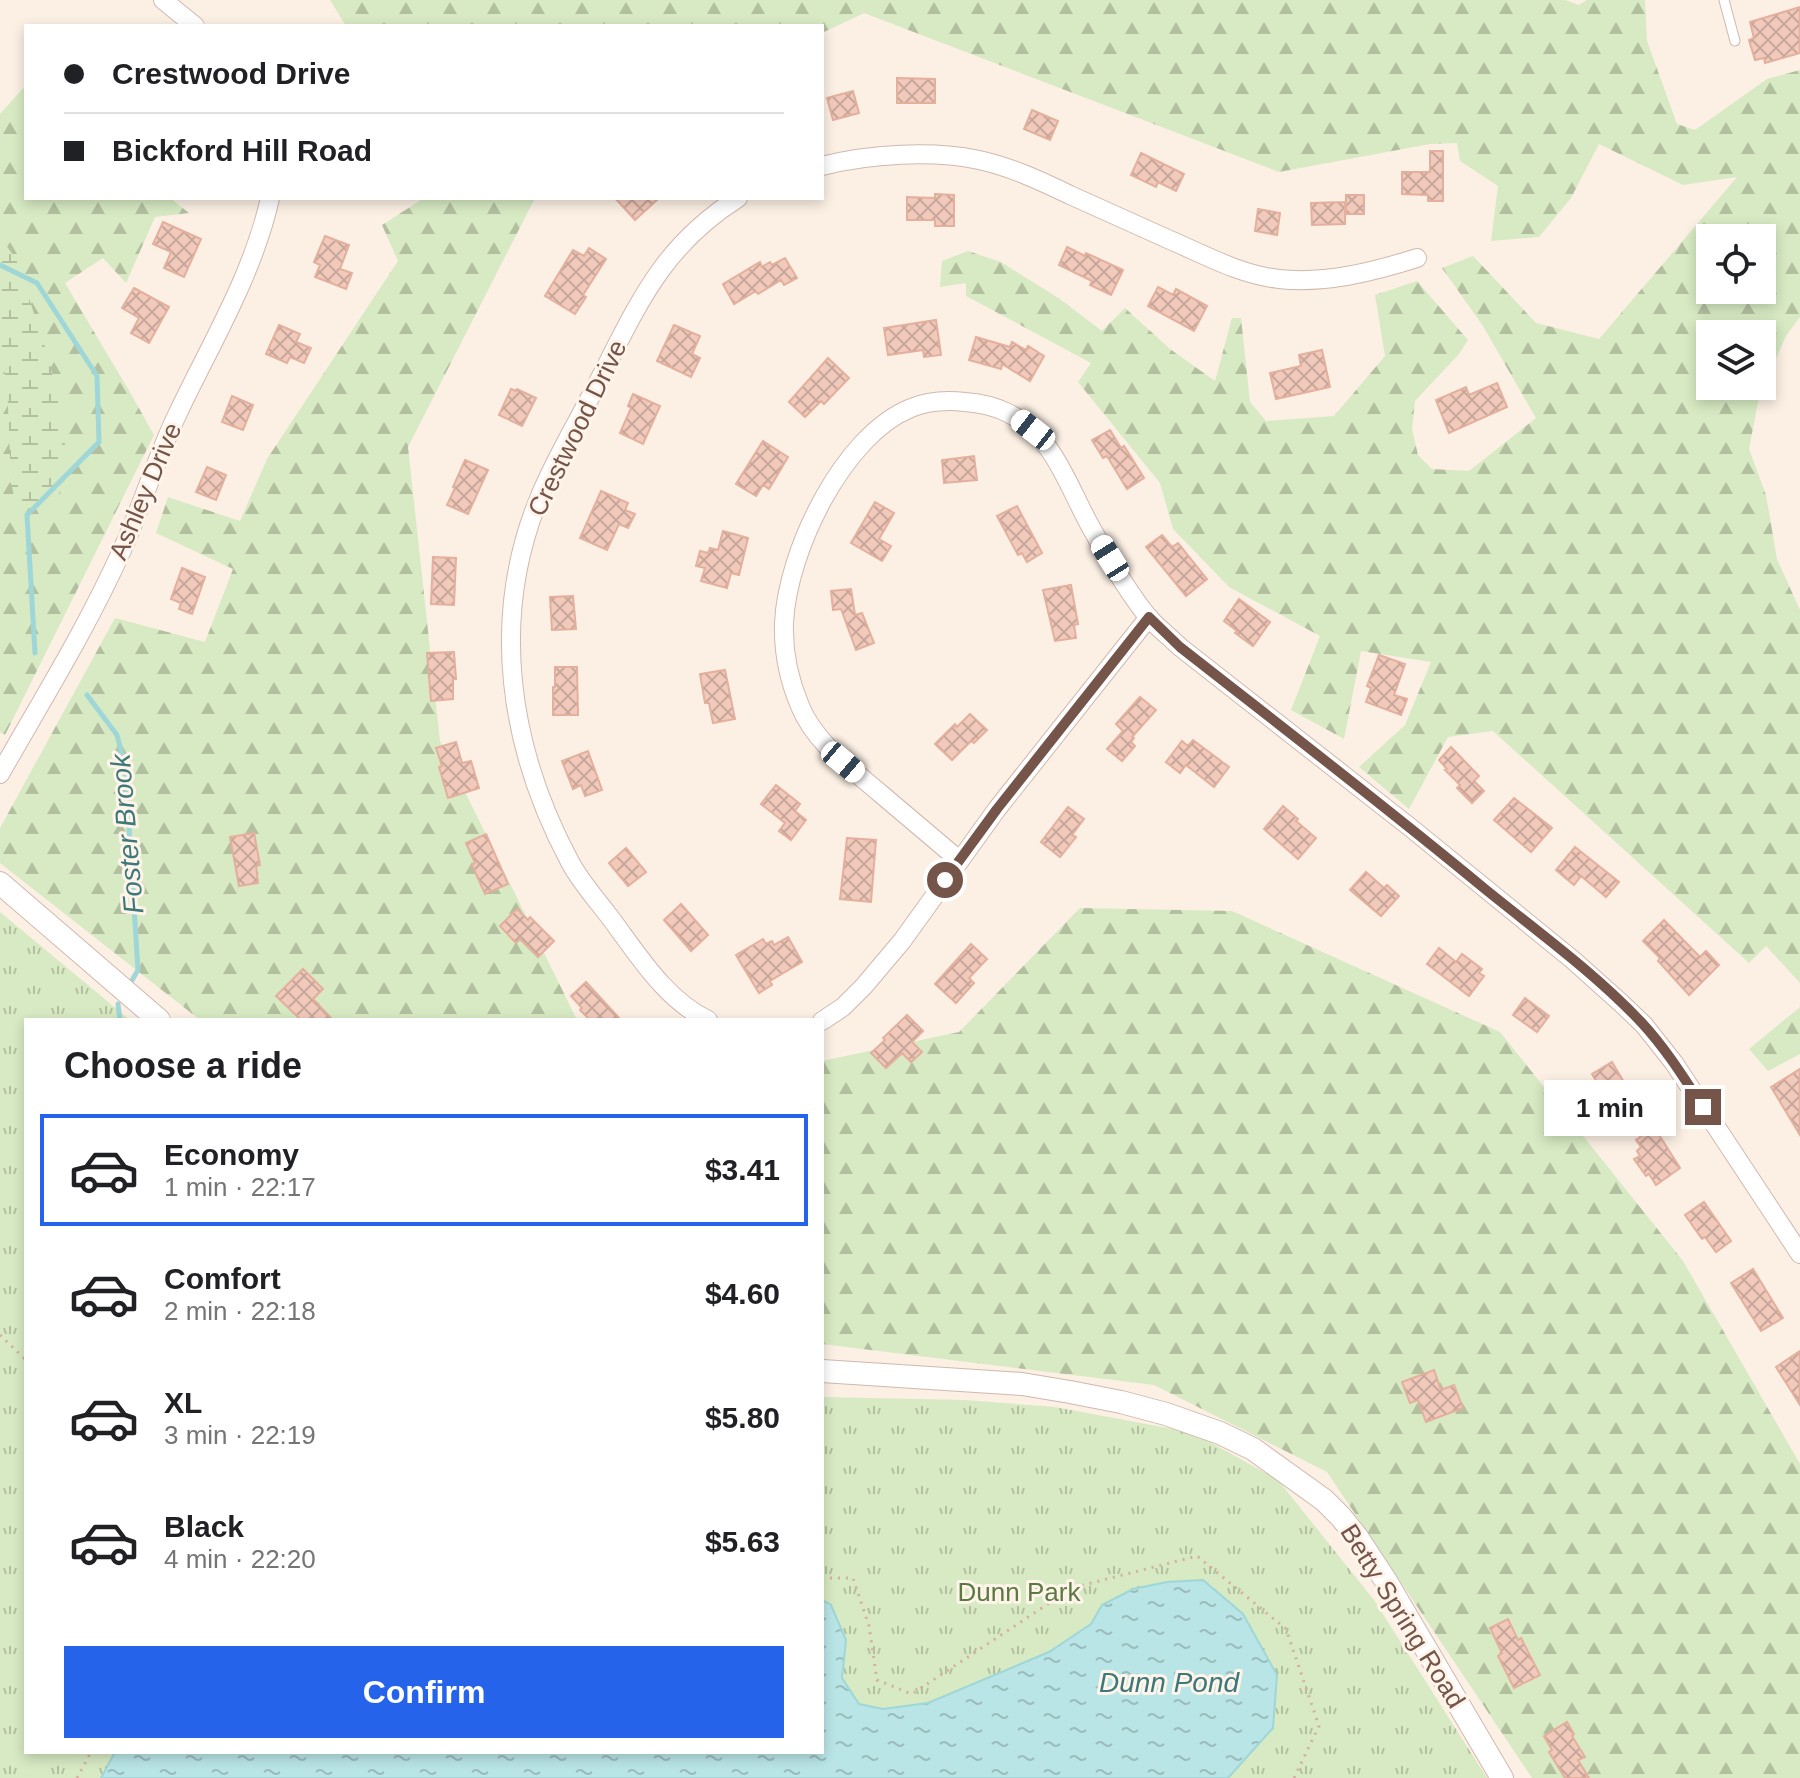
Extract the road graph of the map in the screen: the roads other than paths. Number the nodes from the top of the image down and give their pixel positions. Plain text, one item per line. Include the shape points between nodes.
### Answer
1 (163, 0) edge
2 (1724, 0) edge
3 (193, 24) edge
4 (1735, 41) dead end
5 (824, 166) edge
6 (269, 200) edge
7 (735, 200) edge
8 (1417, 258) dead end
9 (1149, 617) junction
10 (0, 774) edge
11 (959, 860) junction
12 (0, 883) edge
13 (157, 1018) edge
14 (705, 1018) edge
15 (824, 1020) edge
16 (1800, 1254) edge
17 (824, 1371) edge
18 (1502, 1778) edge

1 - 3 street
2 - 4 lane
5 - 8 street via 890,155 977,159 1031,177 1230,267 1278,279 1364,273
6 - 10 street, Ashley Drive via 254,250 175,418 122,550
7 - 14 street, Crestwood Drive via 676,249 644,293 540,495 519,563 511,636 522,743 571,865 661,984
9 - 11 street
9 - 11 street via 1054,456 1033,430 1006,412 960,401 922,404 887,421 855,452 819,509 794,571 784,623 790,678 804,716 820,739
9 - 16 street via 1573,960 1644,1025
11 - 15 street via 864,986
12 - 13 street
17 - 18 street, Betty Spring Road via 1045,1387 1166,1414 1253,1449 1324,1500 1357,1537

